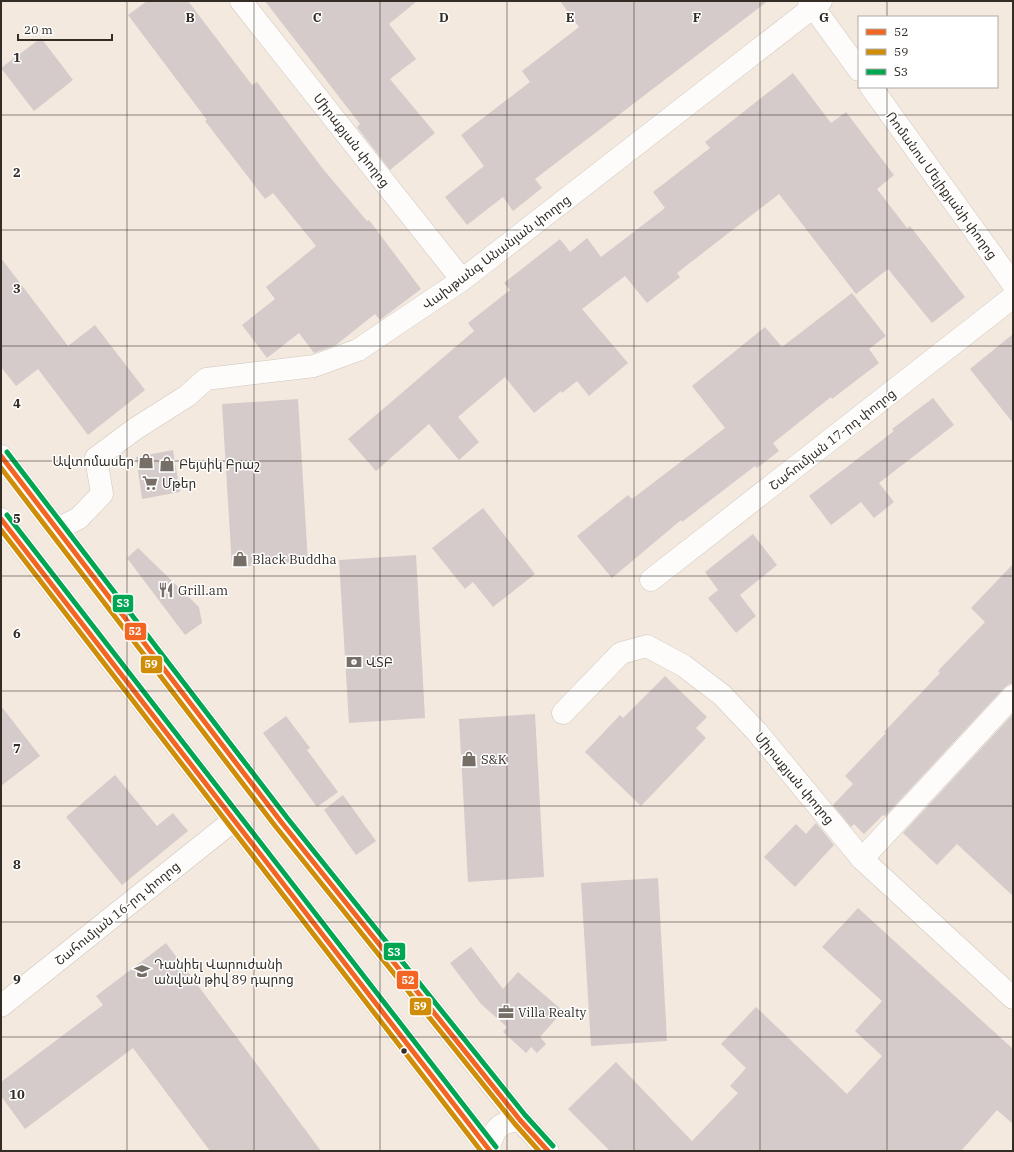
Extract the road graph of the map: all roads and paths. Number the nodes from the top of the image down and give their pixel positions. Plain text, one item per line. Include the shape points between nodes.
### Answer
1 (241, 1) edge
2 (814, 3) edge
3 (858, 69) edge
4 (872, 88) edge
5 (462, 280) junction
6 (1013, 284) edge
7 (1013, 297) edge
8 (1, 456) edge
9 (1, 519) edge
10 (58, 529) junction
11 (651, 580) dead end
12 (1013, 696) edge
13 (563, 713) dead end
14 (234, 820) junction
15 (862, 859) junction
16 (1013, 998) edge
17 (1, 1006) edge
18 (520, 1120) junction
19 (489, 1150) edge
20 (548, 1151) edge

1 - 5 street, Միրաքյան փողոց
2 - 3 street
2 - 5 street, Վախթանգ Անանյան փողոց
4 - 6 street, Ռոմանոս Մելիքյանի փողոց
5 - 10 street, Վախթանգ Անանյան փողոց via 358,350 314,366 206,379 187,396 135,429 96,458 102,494 79,518
7 - 11 street, Շահումյան 17-րդ փողոց
8 - 10 street
9 - 14 street
10 - 18 street via 278,818
12 - 15 street
13 - 15 street, Միրաքյան փողոց via 621,653 647,646 684,666 722,695 757,732
14 - 17 street, Շահումյան 16-րդ փողոց
14 - 19 street
15 - 16 street, Միրաքյան փողոց
18 - 19 street via 511,1121 497,1128
18 - 20 street

